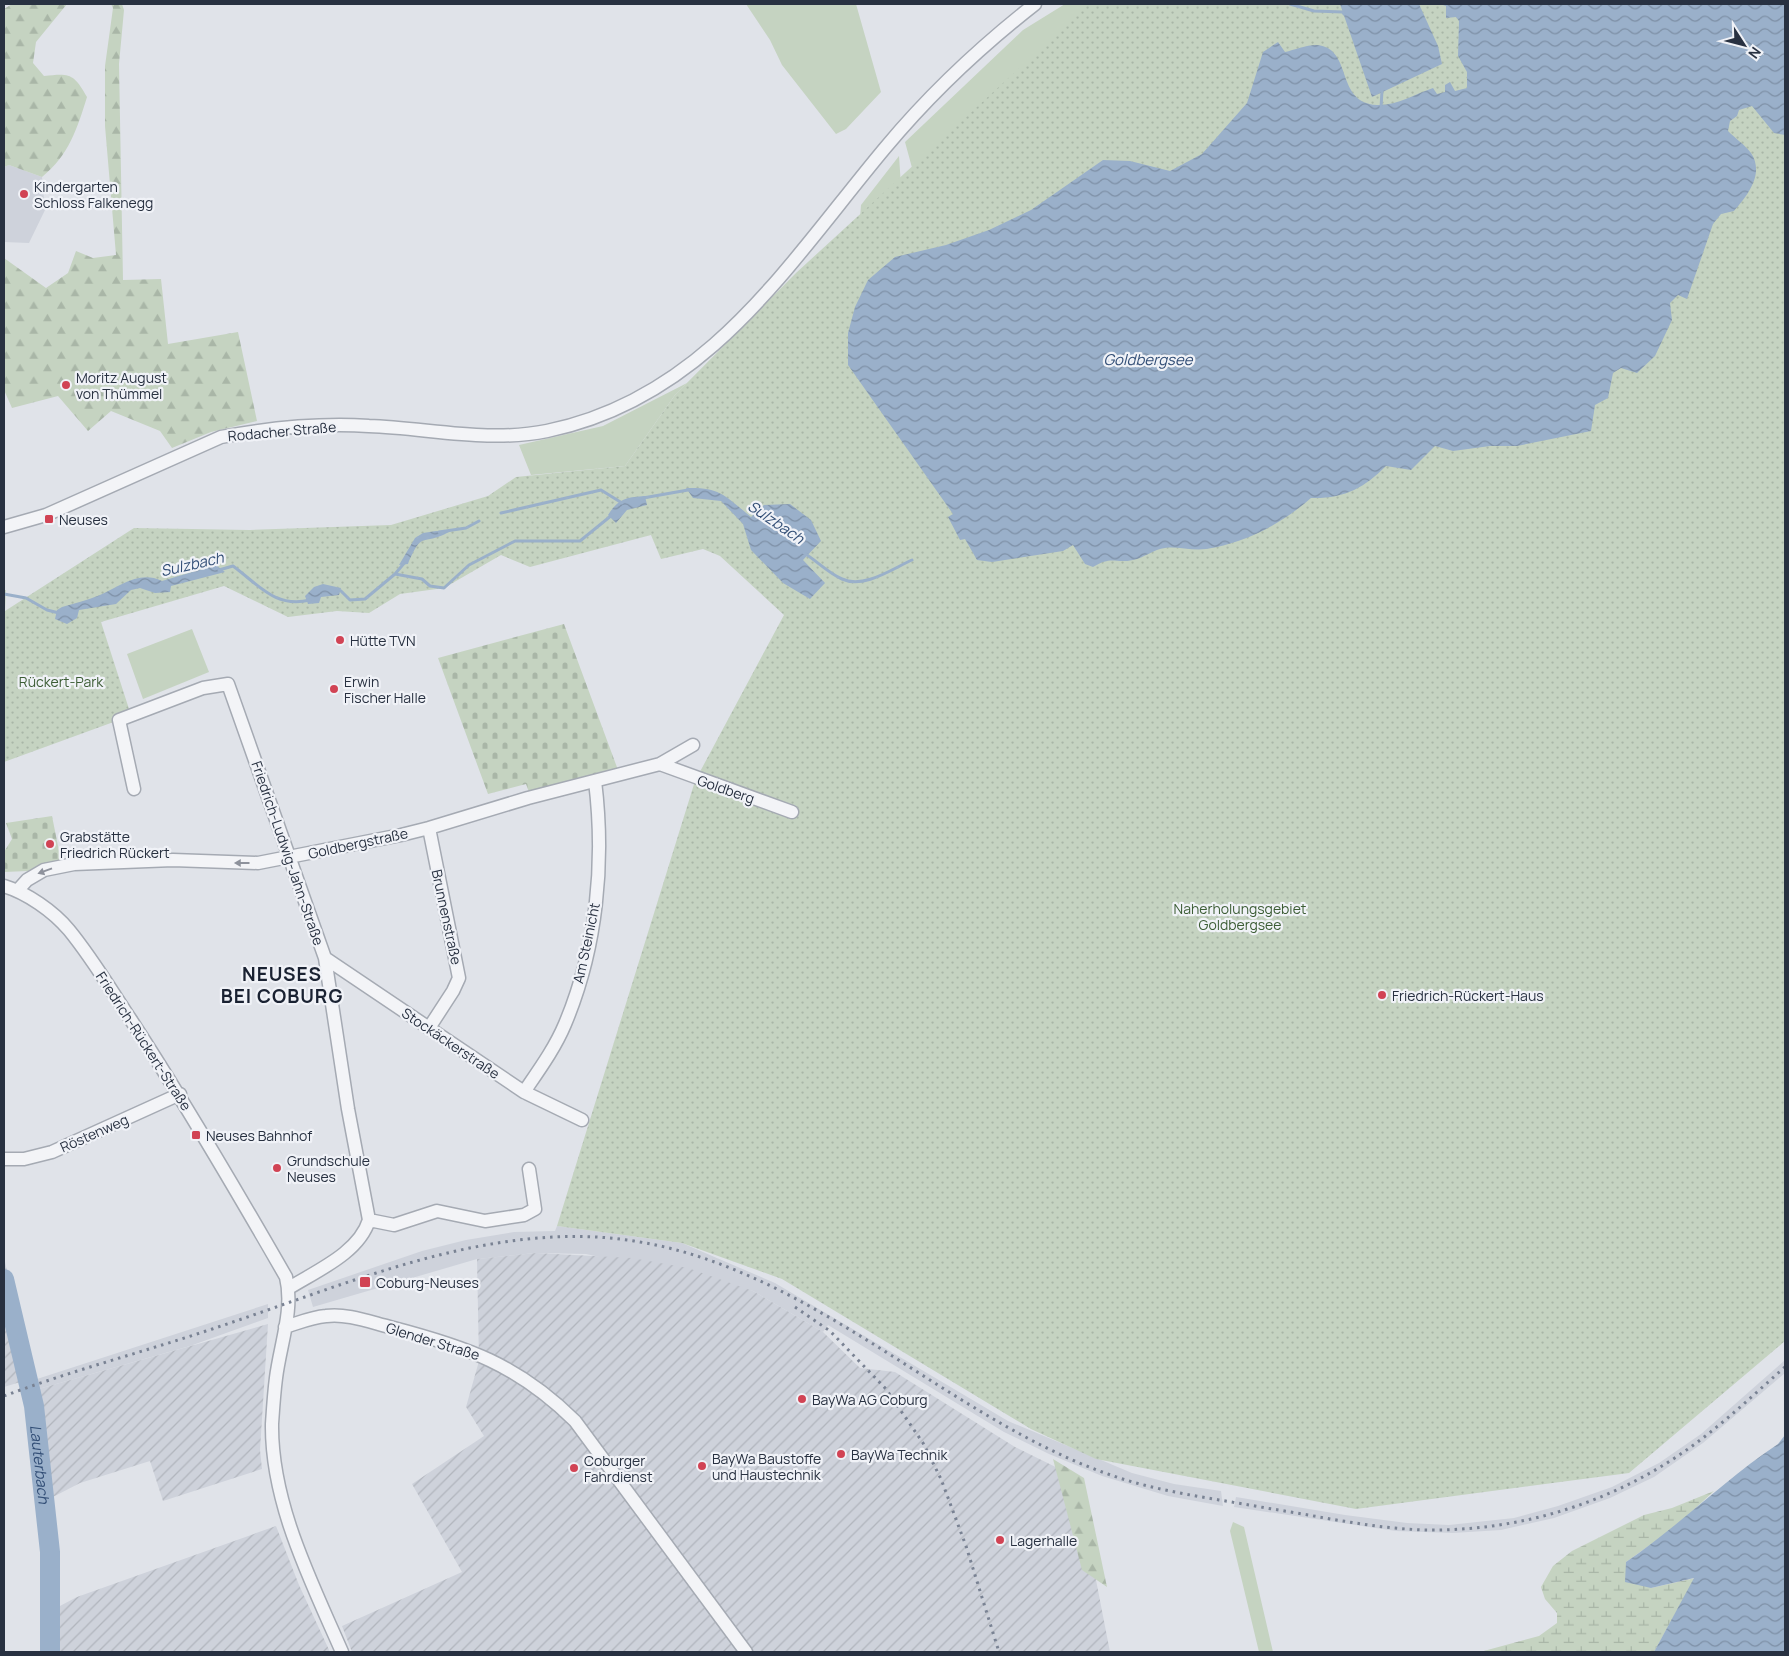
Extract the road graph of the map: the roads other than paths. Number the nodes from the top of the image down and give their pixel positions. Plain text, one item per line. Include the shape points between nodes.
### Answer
1 (1035, 4) edge
2 (4, 527) edge
3 (693, 745) dead end
4 (660, 764) junction
5 (595, 781) junction
6 (134, 788) dead end
7 (792, 812) dead end
8 (429, 828) junction
9 (290, 857) junction
10 (4, 886) edge
11 (18, 890) junction
12 (325, 958) junction
13 (429, 1028) junction
14 (524, 1092) junction
15 (180, 1094) junction
16 (582, 1120) dead end
17 (4, 1159) edge
18 (529, 1169) dead end
19 (369, 1220) junction
20 (288, 1288) junction
21 (285, 1327) junction
22 (342, 1652) edge
23 (746, 1652) edge

1 - 2 street, Rodacher Straße via 962,64 911,118 794,262 744,317 693,364 638,400 576,425 519,435 329,425 221,437 46,515
3 - 4 street, Goldbergstraße
4 - 5 street, Goldbergstraße
4 - 7 street, Goldberg
5 - 8 street, Goldbergstraße
5 - 14 street, Am Steinicht via 600,816 600,866 580,979 565,1024
6 - 9 street, Friedrich-Ludwig-Jahn-Straße via 119,720 203,688 228,684
8 - 9 street, Goldbergstraße
8 - 13 street, Brunnenstraße via 459,978
9 -> 11 street, Goldbergstraße via 258,863 173,860 74,864 44,870
9 - 12 street, Friedrich-Ludwig-Jahn-Straße
10 - 11 street, Friedrich-Rückert-Straße
11 - 15 street, Friedrich-Rückert-Straße via 69,929
12 - 13 street, Stockäckerstraße
12 - 19 street, Friedrich-Ludwig-Jahn-Straße
13 - 14 street, Stockäckerstraße
14 - 16 street, Stockäckerstraße
15 - 17 street, Röstenweg via 52,1152 24,1159
15 - 20 street, Friedrich-Rückert-Straße via 286,1277
18 - 19 street via 535,1209 524,1215 485,1221 437,1212 394,1225
19 - 20 street via 362,1236 348,1250
20 - 21 street, Friedrich-Rückert-Straße
21 - 22 street, Friedrich-Rückert-Straße via 272,1424 276,1467 298,1546
21 - 23 street, Glender Straße via 326,1316 360,1320 479,1353 526,1380 556,1402 574,1422

